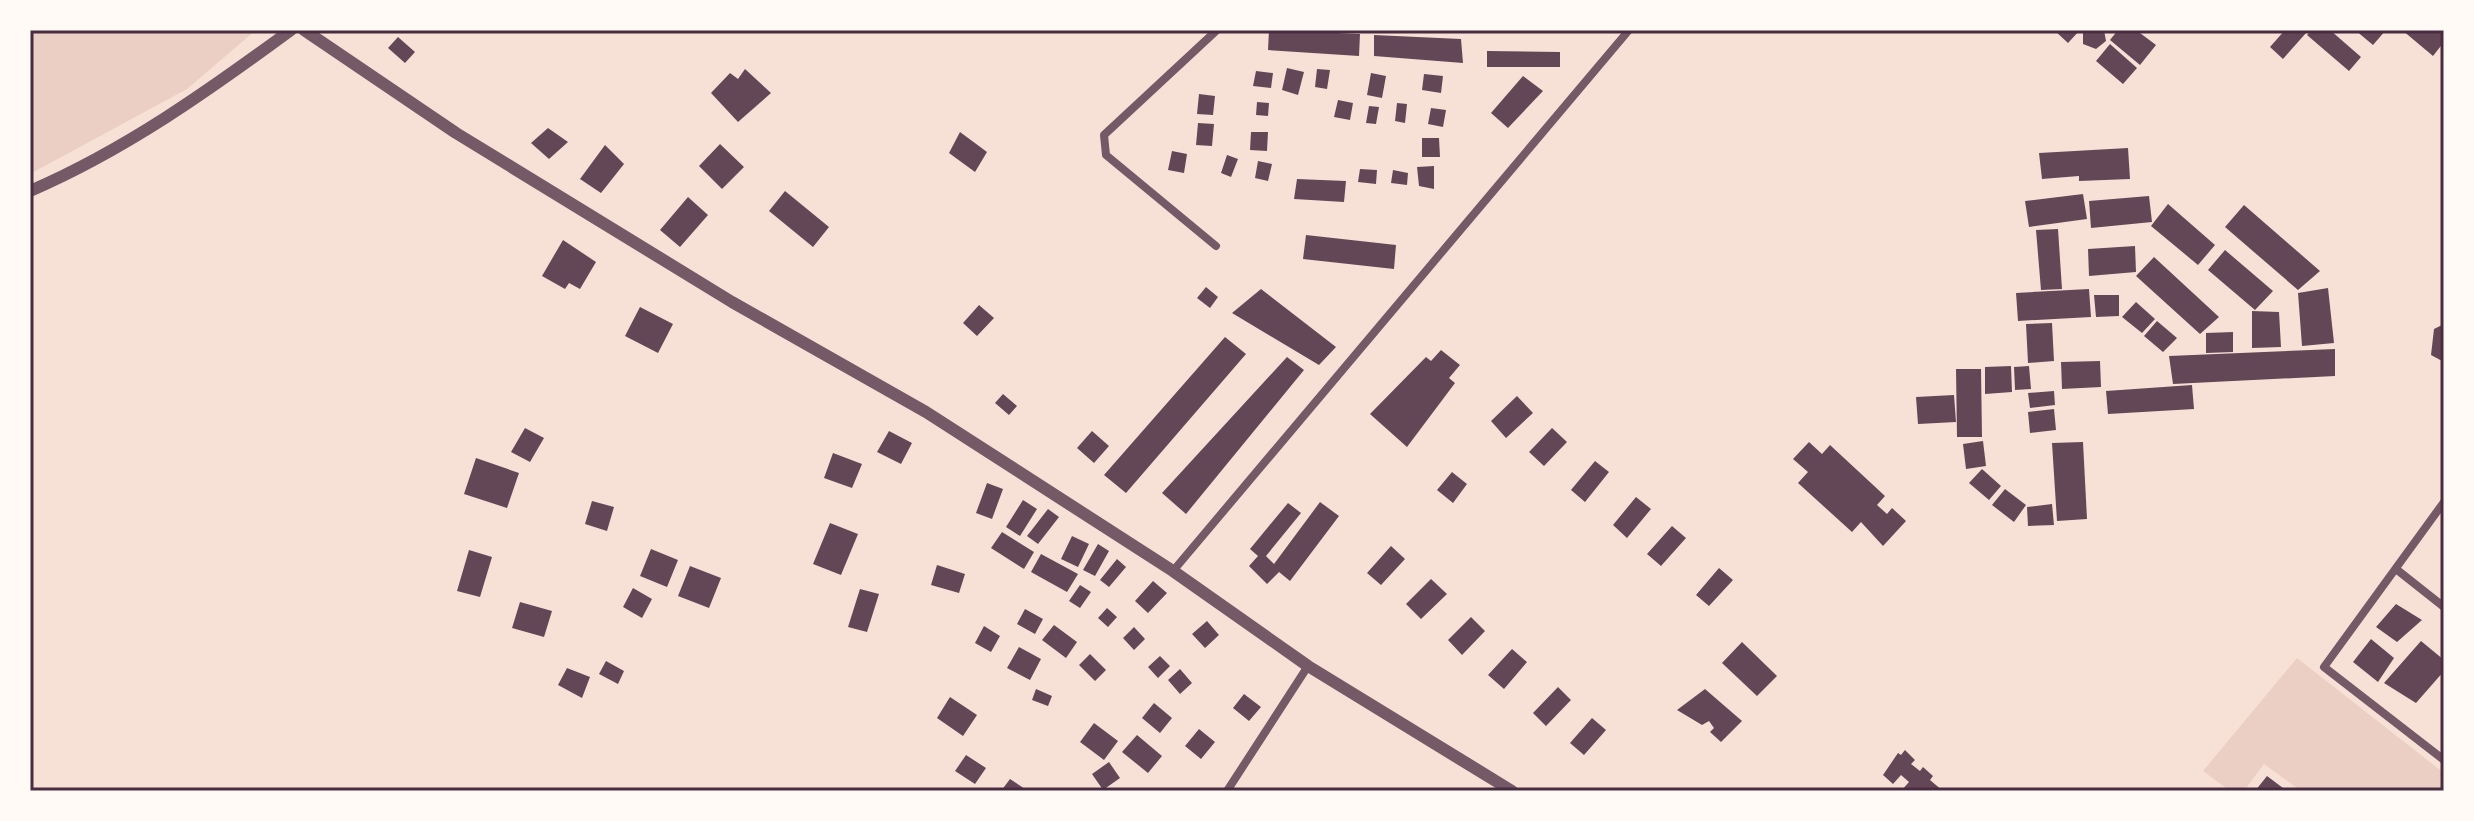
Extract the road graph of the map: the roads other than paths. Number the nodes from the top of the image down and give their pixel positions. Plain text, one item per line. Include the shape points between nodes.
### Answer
1 (291, 30) edge
2 (304, 30) edge
3 (1217, 30) edge
4 (1629, 30) edge
5 (30, 191) edge
6 (1216, 246) dead end
7 (2444, 502) edge
8 (2396, 569) junction
9 (1173, 571) junction
10 (2444, 607) edge
11 (1308, 666) junction
12 (2444, 760) edge
13 (1227, 791) edge
14 (1512, 791) edge

1 - 5 street via 194,102
2 - 9 street via 456,133 732,302 926,412
3 - 6 street via 1104,135 1106,155
4 - 9 street
7 - 8 street
8 - 10 street
8 - 12 street via 2324,667
9 - 11 street
11 - 13 street
11 - 14 street

